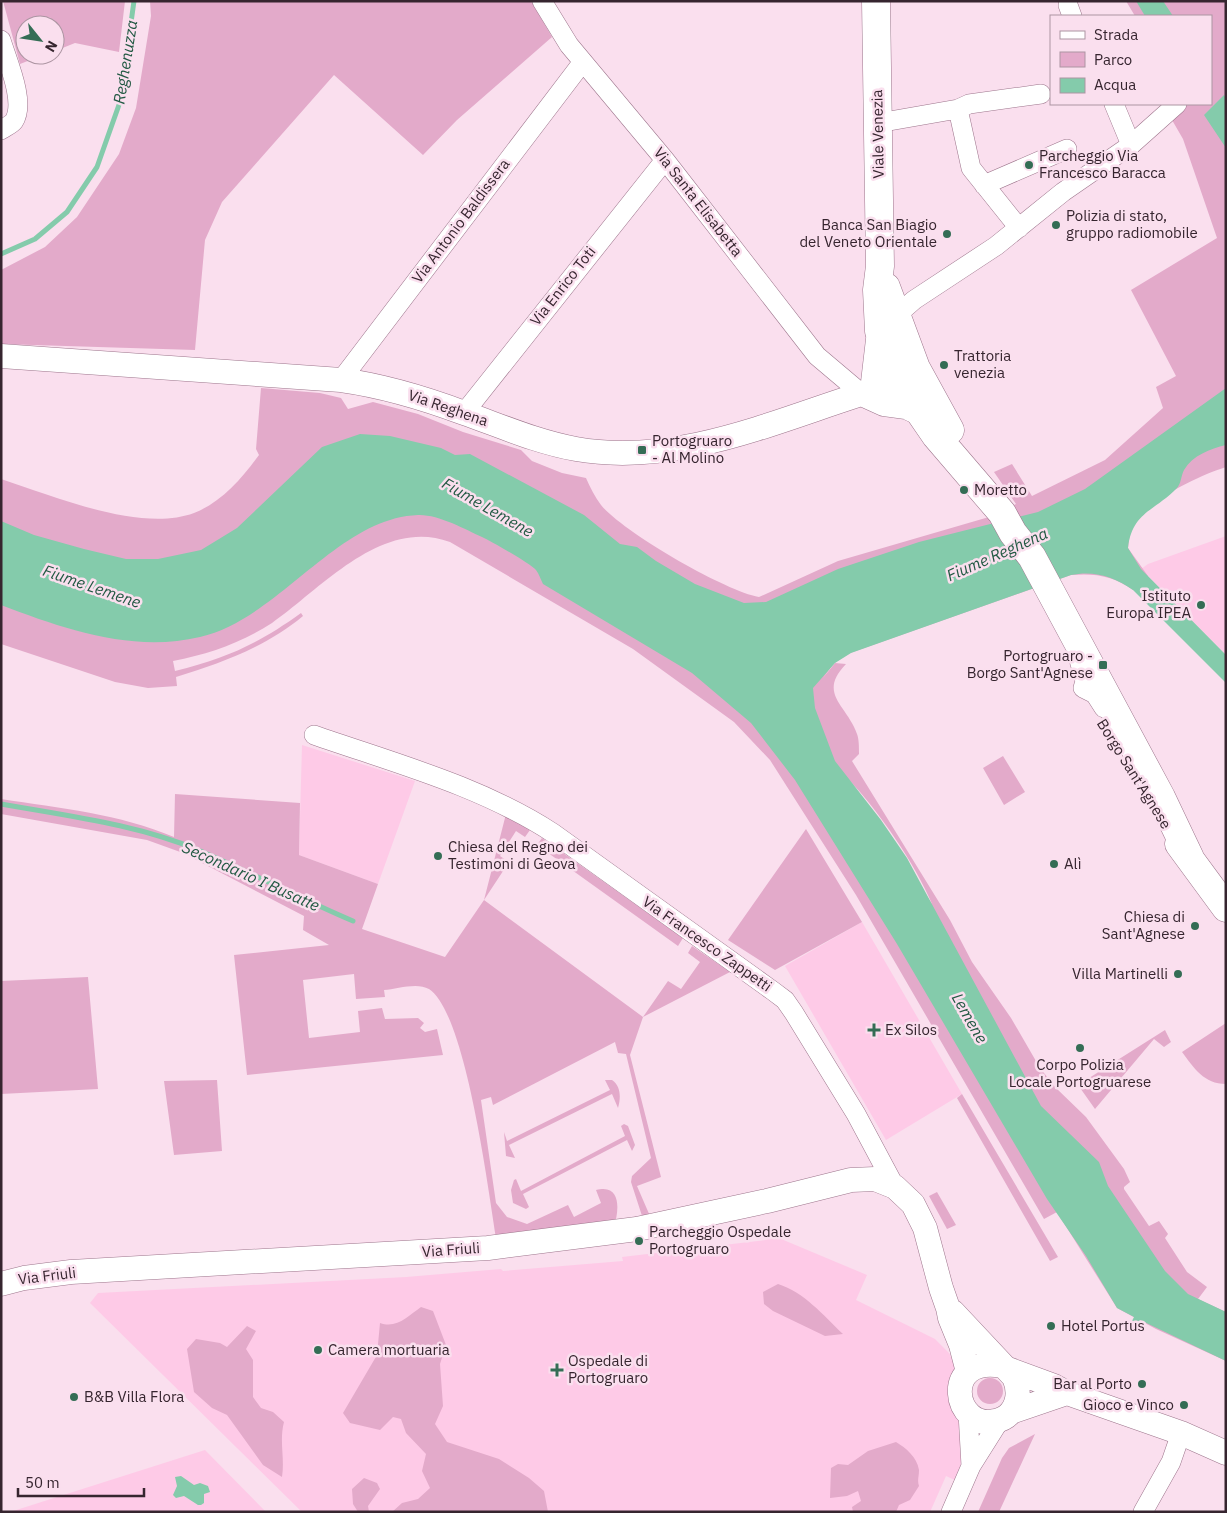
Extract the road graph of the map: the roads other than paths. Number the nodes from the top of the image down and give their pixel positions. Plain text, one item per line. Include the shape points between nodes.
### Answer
1 (542, 1) edge
2 (876, 1) edge
3 (1, 40) edge
4 (582, 63) junction
5 (1042, 94) dead end
6 (1114, 105) edge
7 (1176, 105) edge
8 (958, 109) junction
9 (878, 123) junction
10 (1, 130) edge
11 (1131, 145) junction
12 (1067, 149) dead end
13 (665, 160) junction
14 (984, 185) junction
15 (1019, 228) junction
16 (893, 328) junction
17 (1, 356) edge
18 (341, 380) junction
19 (880, 394) junction
20 (464, 413) junction
21 (956, 440) junction
22 (985, 492) junction
23 (1049, 601) junction
24 (1067, 623) junction
25 (1082, 688) junction
26 (314, 735) dead end
27 (1145, 768) junction
28 (1190, 858) junction
29 (1226, 908) edge
30 (895, 1187) junction
31 (1, 1284) edge
32 (948, 1308) junction
33 (1005, 1368) junction
34 (968, 1372) junction
35 (1067, 1393) junction
36 (968, 1413) junction
37 (1006, 1416) junction
38 (1181, 1433) junction
39 (1226, 1453) edge
40 (970, 1466) junction
41 (951, 1512) edge
42 (1143, 1512) edge

1 - 4 street, Via Santa Elisabetta
2 - 9 main road, Viale Venezia
3 - 10 street via 18,95 18,112 13,123
4 - 13 street, Via Santa Elisabetta
4 - 18 street, Via Antonio Baldissera
5 - 8 street via 969,104
6 - 11 street
7 - 11 street
8 - 9 street
8 - 14 street via 971,168
9 - 16 main road, Viale Venezia via 880,266
11 - 15 street via 1063,192
12 - 14 street
13 - 19 street, Via Santa Elisabetta via 816,356
13 - 20 street, Via Enrico Toti
14 - 15 street
15 - 16 street via 914,300
16 - 19 main road, Viale Venezia
16 - 21 main road, Viale Venezia
17 - 18 street, Via Reghena
18 - 20 street, Via Reghena via 378,385
19 - 20 street, Via Reghena via 710,442 642,450 577,449 539,440
19 - 21 street, Viale Venezia via 922,396 942,429
19 - 22 main road, Viale Venezia via 919,413
21 - 22 main road, Viale Venezia
22 - 23 main road, Viale Venezia via 1008,523 1024,565
23 - 24 main road, Borgo Sant'Agnese
23 - 25 main road, Borgo Sant'Agnese
24 - 25 street, Borgo Sant'Agnese via 1070,642 1084,670
24 - 27 main road, Borgo Sant'Agnese
25 - 27 street, Borgo Sant'Agnese via 1095,694 1123,746
25 - 28 main road, Borgo Sant'Agnese via 1142,792
26 - 30 street, Via Francesco Zappetti via 431,776 525,816 785,1000 856,1114
27 - 28 main road, Borgo Sant'Agnese
28 - 29 main road, Borgo Sant'Agnese
30 - 31 street, Via Friuli via 875,1179 851,1180 637,1230 488,1248 71,1272
30 - 32 street, Via Francesco Zappetti via 913,1204 925,1228
32 - 33 street, Via Francesco Zappetti
32 - 34 street, Via Francesco Zappetti
33 - 34 street, Via Francesco Zappetti via 987,1363
33 - 35 street, Via Francesco Zappetti
33 - 37 street, Via Francesco Zappetti via 1014,1376 1019,1395
34 - 36 street via 960,1395
35 - 37 street
35 - 38 street, Via Francesco Zappetti
36 - 37 street via 983,1422
36 - 40 street
37 - 40 street
38 - 39 street, Via Francesco Zappetti
38 - 42 street via 1172,1462
40 - 41 street

